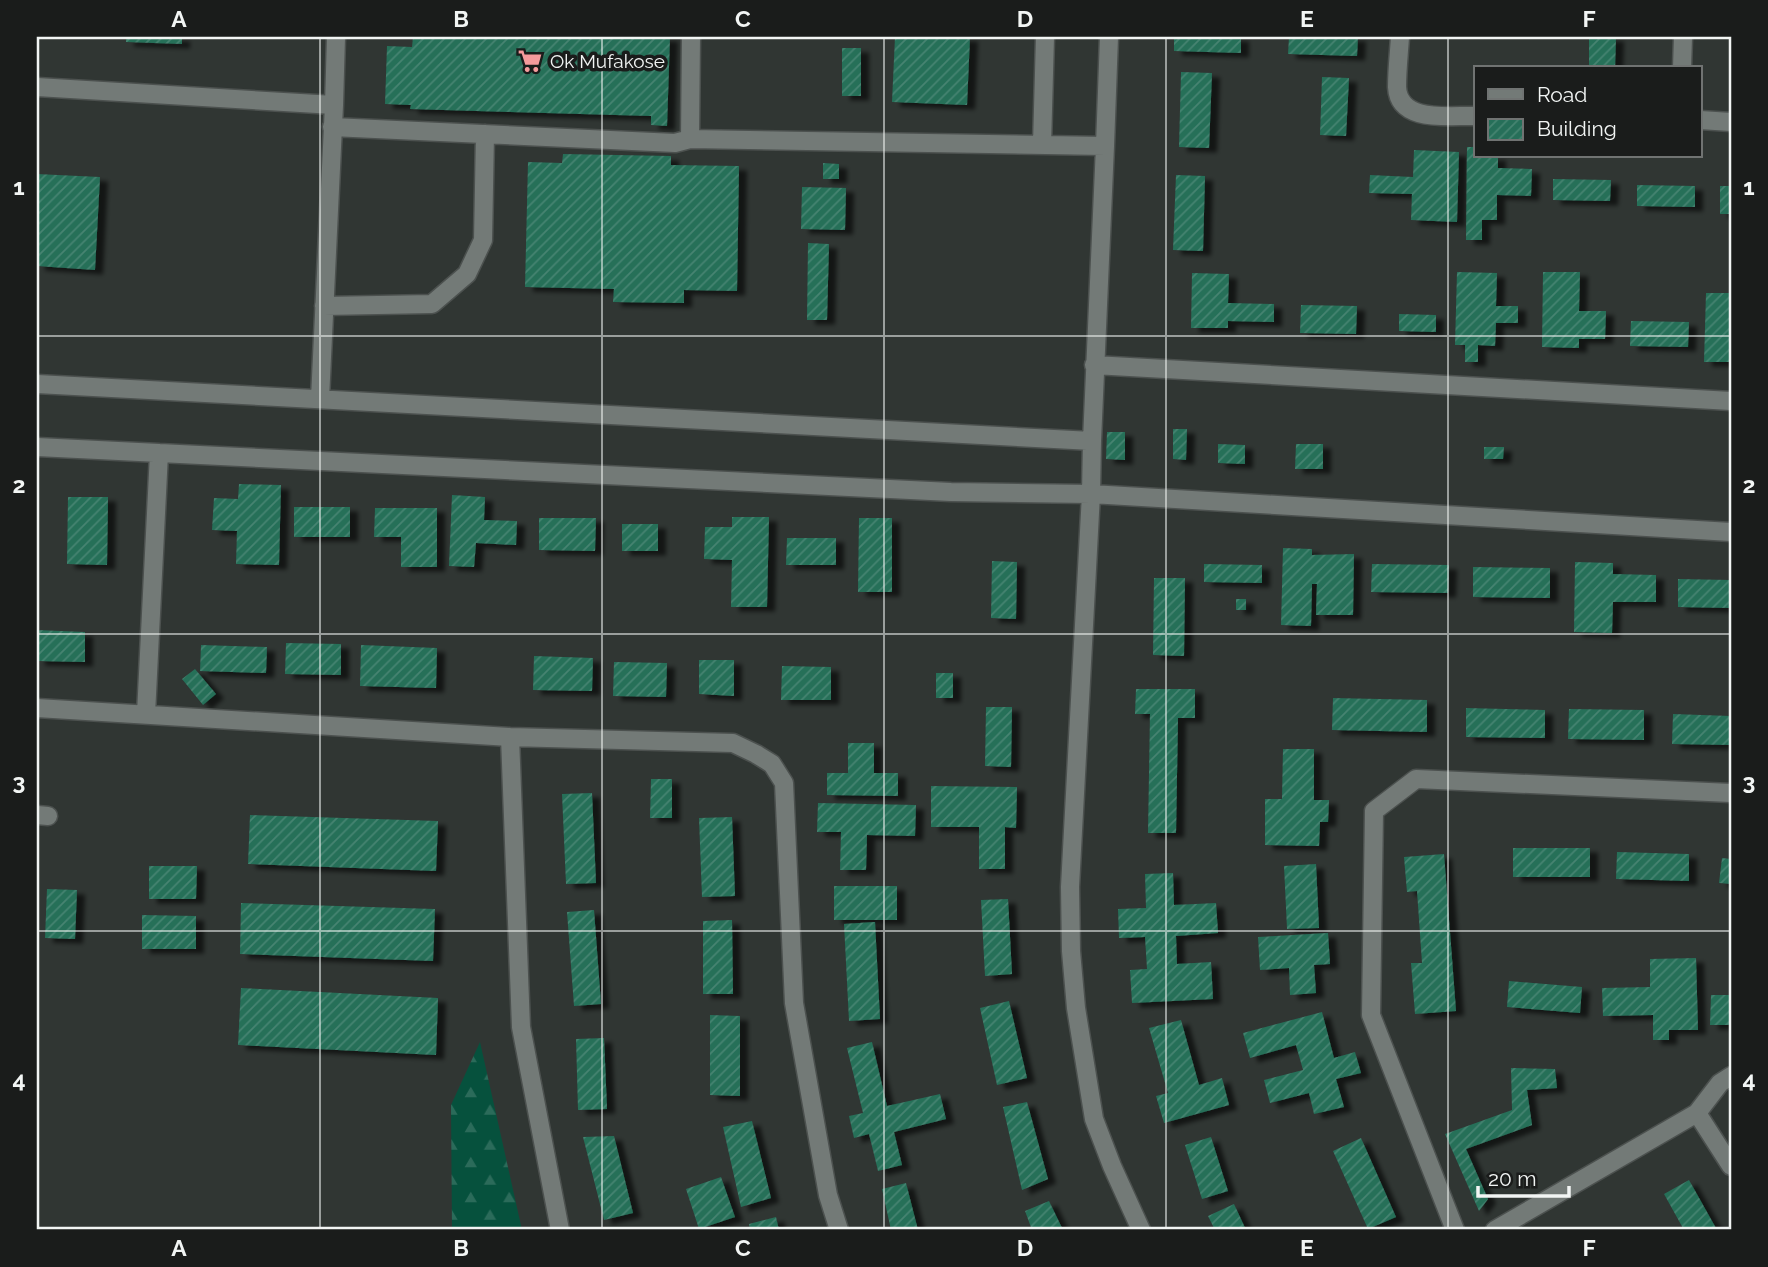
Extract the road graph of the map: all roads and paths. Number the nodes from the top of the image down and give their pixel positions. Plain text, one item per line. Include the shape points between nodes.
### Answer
1 (336, 37) edge
2 (691, 37) edge
3 (1045, 37) edge
4 (1109, 37) edge
5 (1400, 37) edge
6 (1683, 37) edge
7 (1682, 66) edge
8 (37, 87) edge
9 (334, 105) junction
10 (1474, 116) edge
11 (1702, 120) edge
12 (1731, 121) edge
13 (332, 127) junction
14 (485, 134) junction
15 (690, 139) junction
16 (1042, 145) junction
17 (1105, 146) junction
18 (324, 306) junction
19 (1094, 365) junction
20 (37, 384) edge
21 (320, 399) junction
22 (1731, 401) edge
23 (1092, 441) junction
24 (37, 447) edge
25 (159, 453) junction
26 (1091, 494) junction
27 (1731, 532) edge
28 (37, 708) edge
29 (146, 714) junction
30 (510, 737) junction
31 (1731, 793) edge
32 (1731, 1076) edge
33 (1698, 1113) junction
34 (1731, 1166) edge
35 (560, 1230) edge
36 (839, 1230) edge
37 (1141, 1230) edge
38 (1455, 1230) edge
39 (1495, 1230) edge

1 - 9 street
2 - 15 street
3 - 16 street
4 - 17 street
5 - 10 street via 1397,90 1402,105 1416,114
6 - 7 street
8 - 9 street
9 - 13 street
11 - 12 street
13 - 14 street
13 - 18 street
14 - 15 street via 675,143
14 - 18 street via 483,240 467,274 432,303
15 - 16 street
16 - 17 street
17 - 19 street
18 - 21 street
19 - 22 street
19 - 23 street
20 - 21 street
21 - 23 street
23 - 26 street
24 - 25 street
25 - 26 street via 951,492
25 - 29 street
26 - 27 street
26 - 37 street via 1070,887 1071,951 1094,1119
28 - 29 street
29 - 30 street
30 - 35 street via 521,1027
30 - 36 street via 733,743 772,764 784,783 794,1003 828,1195
31 - 38 street via 1416,779 1374,811 1371,1015
32 - 33 street via 1720,1083
33 - 34 street
33 - 39 street

